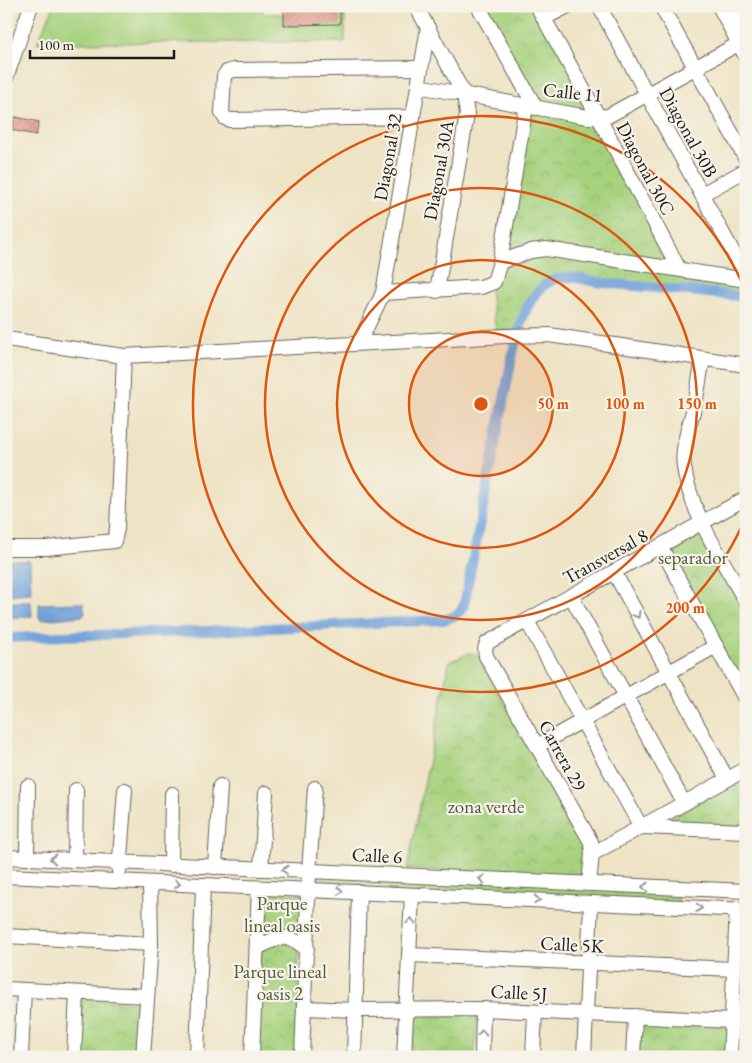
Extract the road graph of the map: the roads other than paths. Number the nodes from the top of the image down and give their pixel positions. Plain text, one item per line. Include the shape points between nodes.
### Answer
1 (31, 6) edge
2 (416, 6) edge
3 (478, 6) edge
4 (568, 6) edge
5 (598, 6) edge
6 (661, 6) edge
7 (719, 6) edge
8 (731, 6) edge
9 (540, 12) edge
10 (428, 28) junction
11 (742, 38) edge
12 (746, 57) edge
13 (421, 68) junction
14 (696, 68) junction
15 (6, 78) edge
16 (418, 86) junction
17 (464, 94) junction
18 (647, 94) junction
19 (531, 107) junction
20 (598, 116) junction
21 (413, 117) junction
22 (746, 159) edge
23 (746, 170) edge
24 (702, 194) junction
25 (500, 262) junction
26 (679, 269) junction
27 (746, 276) edge
28 (746, 280) edge
29 (437, 291) junction
30 (383, 293) junction
31 (6, 340) edge
32 (359, 343) junction
33 (124, 356) junction
34 (703, 359) junction
35 (746, 365) edge
36 (746, 498) edge
37 (702, 522) junction
38 (660, 546) junction
39 (6, 548) edge
40 (614, 572) junction
41 (571, 596) junction
42 (746, 602) edge
43 (527, 621) junction
44 (716, 646) junction
45 (485, 649) joint
46 (669, 672) junction
47 (626, 696) junction
48 (746, 700) edge
49 (582, 721) junction
50 (537, 746) junction
51 (746, 769) edge
52 (727, 779) junction
53 (28, 786) dead end
54 (220, 786) dead end
55 (315, 788) dead end
56 (76, 790) dead end
57 (125, 790) dead end
58 (266, 793) dead end
59 (172, 794) dead end
60 (684, 803) junction
61 (641, 827) junction
62 (746, 831) edge
63 (592, 854) junction
64 (6, 857) edge
65 (27, 858) junction
66 (75, 860) junction
67 (120, 862) junction
68 (171, 865) junction
69 (216, 867) junction
70 (261, 869) junction
71 (309, 871) junction
72 (6, 876) edge
73 (119, 881) junction
74 (150, 883) junction
75 (590, 884) junction
76 (203, 885) junction
77 (259, 888) junction
78 (678, 888) junction
79 (309, 890) junction
80 (746, 891) edge
81 (359, 892) junction
82 (412, 895) junction
83 (591, 903) junction
84 (678, 907) junction
85 (741, 910) edge
86 (6, 936) edge
87 (151, 944) junction
88 (257, 948) junction
89 (307, 950) junction
90 (409, 955) junction
91 (587, 963) junction
92 (734, 969) junction
93 (6, 989) edge
94 (24, 990) junction
95 (77, 992) junction
96 (147, 996) junction
97 (305, 1008) junction
98 (407, 1009) junction
99 (483, 1009) junction
100 (356, 1010) junction
101 (535, 1012) junction
102 (586, 1014) junction
103 (635, 1016) junction
104 (731, 1021) junction
105 (21, 1057) edge
106 (74, 1057) edge
107 (143, 1057) edge
108 (197, 1057) edge
109 (252, 1057) edge
110 (302, 1057) edge
111 (354, 1057) edge
112 (404, 1057) edge
113 (482, 1057) edge
114 (533, 1057) edge
115 (584, 1057) edge
116 (633, 1057) edge
117 (730, 1057) edge

1 - 15 street
2 - 10 street, Diagonal 30A
3 - 19 street
4 - 9 street
5 - 18 street, Diagonal 30B
6 - 14 street
7 - 11 street
8 - 11 street
9 - 20 street, Diagonal 30C
10 - 13 street, Diagonal 32
10 - 17 street, Diagonal 30A
11 - 12 street
11 - 14 street, Calle 11
13 - 16 street, Diagonal 32
13 - 21 street via 234,70 224,76 222,114 230,120
14 - 18 street, Calle 11
14 - 22 street
16 - 17 street, Calle 11
16 - 21 street, Diagonal 32
17 - 19 street, Calle 11
17 - 29 street, Diagonal 30A via 467,114
18 - 20 street, Calle 11 via 608,116
18 - 24 street, Diagonal 30B
19 - 20 street, Calle 11
19 - 25 street
20 - 26 street, Diagonal 30C
21 - 30 street, Diagonal 32
23 - 24 street
24 - 27 street, Diagonal 30B
25 - 26 street via 546,249
25 - 29 street via 494,282 481,287
26 - 28 street
29 - 30 street
30 - 32 street, Diagonal 32
31 - 33 street
32 - 33 street
32 - 34 street via 532,334
33 - 39 street via 118,529 114,542
34 - 35 street
34 - 37 street via 685,441 684,466
36 - 37 street, Transversal 8
37 - 38 street, Transversal 8
37 - 42 street
38 - 40 street, Transversal 8
38 - 44 street
40 - 41 street, Transversal 8
40 -> 46 street
41 - 43 street, Transversal 8
41 - 47 street
43 - 45 street, Transversal 8 via 488,643
43 - 49 street
44 - 46 street
44 - 48 street
45 - 50 street, Carrera 29
46 - 47 street
46 - 52 street
47 - 49 street
47 - 60 street
49 - 50 street
49 - 61 street
50 - 63 street, Carrera 29 via 591,842
51 - 52 street
52 - 60 street
53 - 65 street
54 - 69 street
55 - 71 street
56 - 66 street
57 - 67 street
58 - 70 street
59 - 68 street
60 - 61 street
61 - 62 street
61 - 63 street
63 - 75 street, Carrera 29
64 - 65 street, Calle 6
66 -> 65 street, Calle 6
66 - 67 street, Calle 6
67 - 68 street, Calle 6
67 - 73 street
68 - 69 street, Calle 6
69 - 70 street, Calle 6
71 -> 70 street, Calle 6
75 -> 71 street, Calle 6
71 - 79 street
72 - 73 street, Calle 6
73 - 74 street, Calle 6
74 -> 76 street, Calle 6
74 - 87 street
78 -> 75 street, Calle 6
76 - 77 street, Calle 6
76 - 108 street
77 - 79 street, Calle 6
77 - 88 street
78 - 80 street, Calle 6
78 - 84 street
79 -> 81 street, Calle 6
79 - 89 street
81 - 82 street, Calle 6
81 - 100 street
82 -> 83 street, Calle 6
90 -> 82 street
83 - 84 street, Calle 6
83 - 91 street
84 -> 85 street, Calle 6
85 - 92 street
86 - 87 street
87 - 96 street
88 - 89 street via 274,939 287,937
88 - 109 street
89 - 97 street
90 - 91 street, Calle 5K
90 - 98 street
91 - 92 street, Calle 5K
91 - 102 street
92 - 104 street
93 - 94 street
94 - 95 street
94 - 105 street
95 - 96 street
95 - 106 street
96 - 107 street
97 - 100 street, Calle 5J
97 - 110 street
98 - 99 street, Calle 5J
98 - 100 street, Calle 5J
98 - 112 street
99 - 101 street, Calle 5J
113 -> 99 street
100 - 111 street
101 - 102 street, Calle 5J
101 - 114 street
102 - 103 street, Calle 5J
102 - 115 street
103 - 104 street, Calle 5J
103 - 116 street
104 - 117 street

